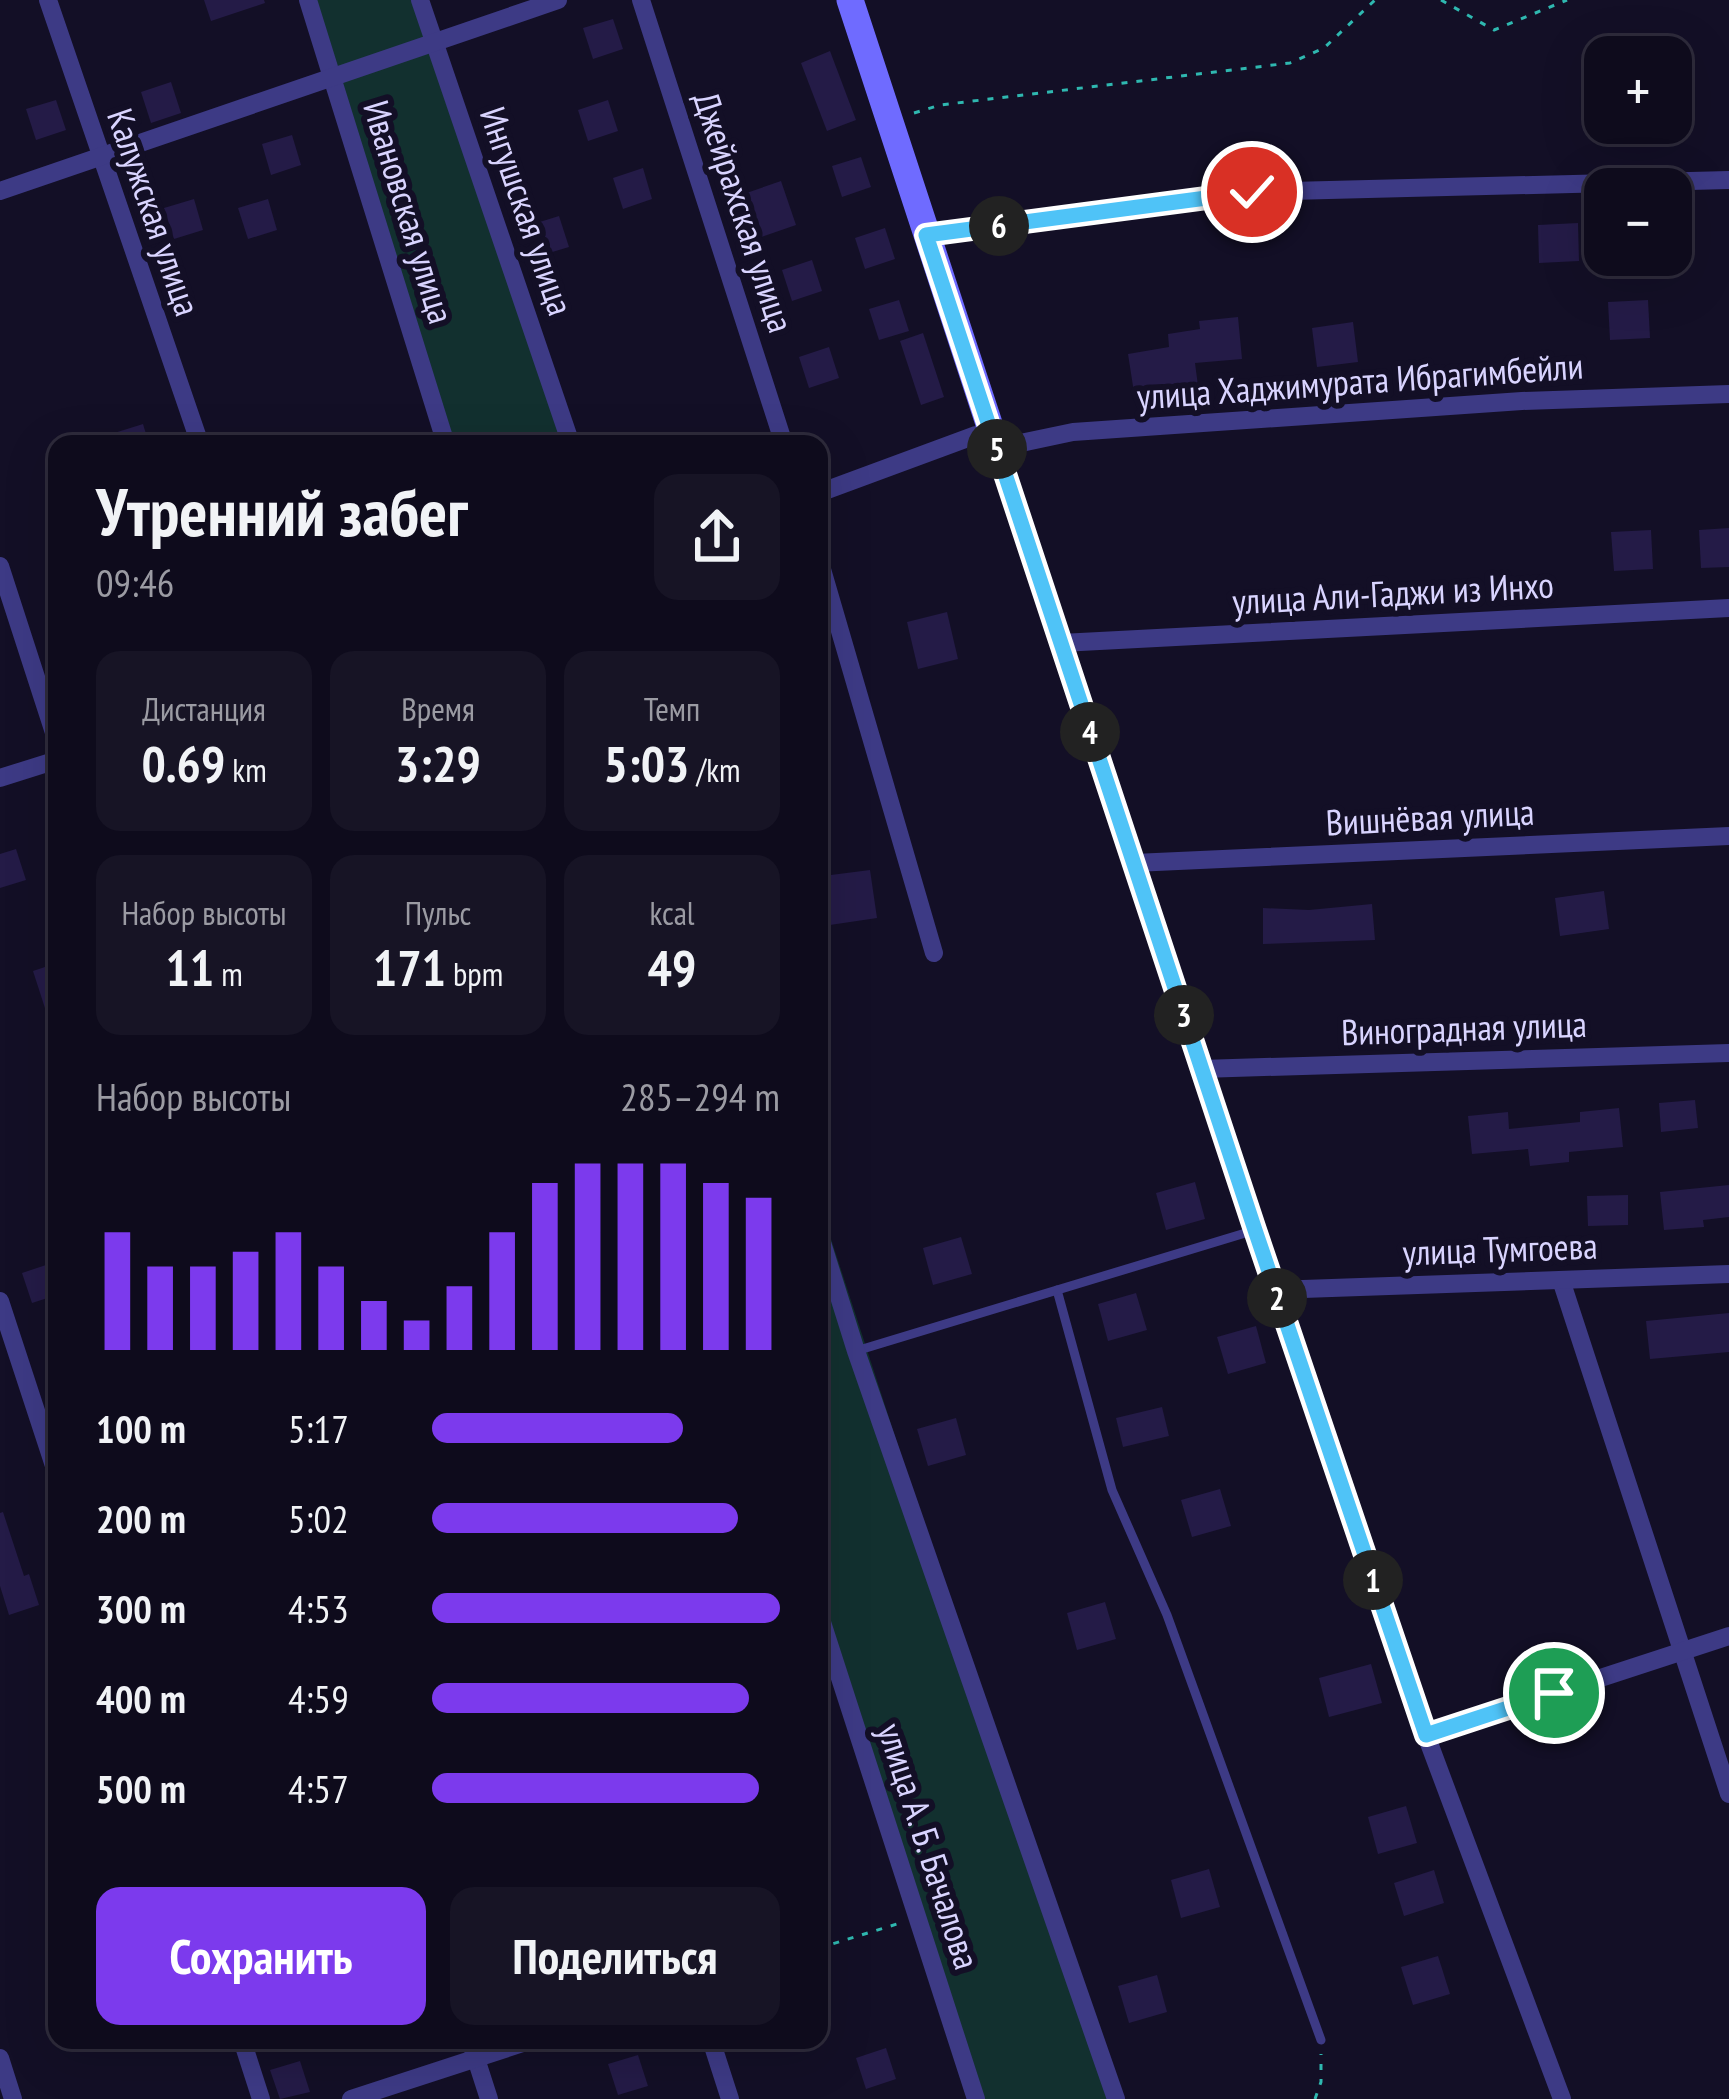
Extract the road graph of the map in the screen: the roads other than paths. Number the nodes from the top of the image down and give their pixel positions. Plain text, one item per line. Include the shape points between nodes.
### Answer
1 (48, 0) edge
2 (308, 0) edge
3 (420, 0) edge
4 (558, 0) edge
5 (641, 0) edge
6 (850, 0) edge
7 (435, 42) junction
8 (333, 77) junction
9 (99, 157) junction
10 (1729, 180) edge
11 (0, 191) edge
12 (926, 235) junction
13 (1729, 394) edge
14 (197, 435) edge
15 (443, 435) edge
16 (568, 435) edge
17 (781, 435) edge
18 (997, 448) junction
19 (828, 490) edge
20 (0, 566) edge
21 (828, 590) edge
22 (1729, 608) edge
23 (1061, 644) junction
24 (48, 714) edge
25 (48, 763) edge
26 (0, 778) edge
27 (1729, 836) edge
28 (1134, 863) junction
29 (934, 953) dead end
30 (1729, 1053) edge
31 (1202, 1069) junction
32 (1255, 1230) junction
33 (828, 1262) edge
34 (1729, 1274) edge
35 (1562, 1280) junction
36 (1057, 1290) junction
37 (1274, 1290) junction
38 (0, 1301) edge
39 (856, 1351) junction
40 (48, 1448) edge
41 (1729, 1636) edge
42 (828, 1641) edge
43 (1682, 1651) junction
44 (1426, 1735) junction
45 (1729, 1794) edge
46 (1321, 2040) road end
47 (245, 2049) edge
48 (473, 2049) edge
49 (714, 2049) edge
50 (0, 2058) edge
51 (13, 2099) edge
52 (261, 2099) edge
53 (351, 2099) edge
54 (489, 2099) edge
55 (730, 2099) edge
56 (976, 2099) edge
57 (1116, 2099) edge
58 (1562, 2099) edge

1 - 9 street, Калужская улица
2 - 8 street, Ивановская улица
3 - 7 street, Ингушская улица
4 - 7 street
5 - 17 street, Джейрахская улица
6 - 12 street
7 - 8 street
7 - 16 street, Ингушская улица
8 - 9 street
8 - 15 street, Ивановская улица
9 - 11 street
9 - 14 street, Калужская улица
10 - 12 street via 1252,192
12 - 18 street
13 - 18 street, улица Хаджимурата Ибрагимбейли via 1073,432
18 - 19 street, улица Хаджимурата Ибрагимбейли via 976,435
18 - 23 street
20 - 24 street
21 - 29 street
22 - 23 street, улица Али-Гаджи из Инхо
23 - 28 street
25 - 26 street
27 - 28 street, Вишнёвая улица
28 - 31 street
30 - 31 street, Виноградная улица
31 - 32 street
32 - 36 lane
32 - 37 street
33 - 39 street
34 - 35 street, улица Тумгоева
35 - 37 street, улица Тумгоева
35 - 43 street
36 - 39 lane
36 - 46 lane via 1112,1490 1167,1616
37 - 44 street
38 - 40 street
39 - 57 street
41 - 43 street
42 - 56 street, улица А. Б. Бачалова
43 - 44 street
43 - 45 street
44 - 58 street
47 - 52 street
48 - 53 street
48 - 54 street
49 - 55 street
50 - 51 street

